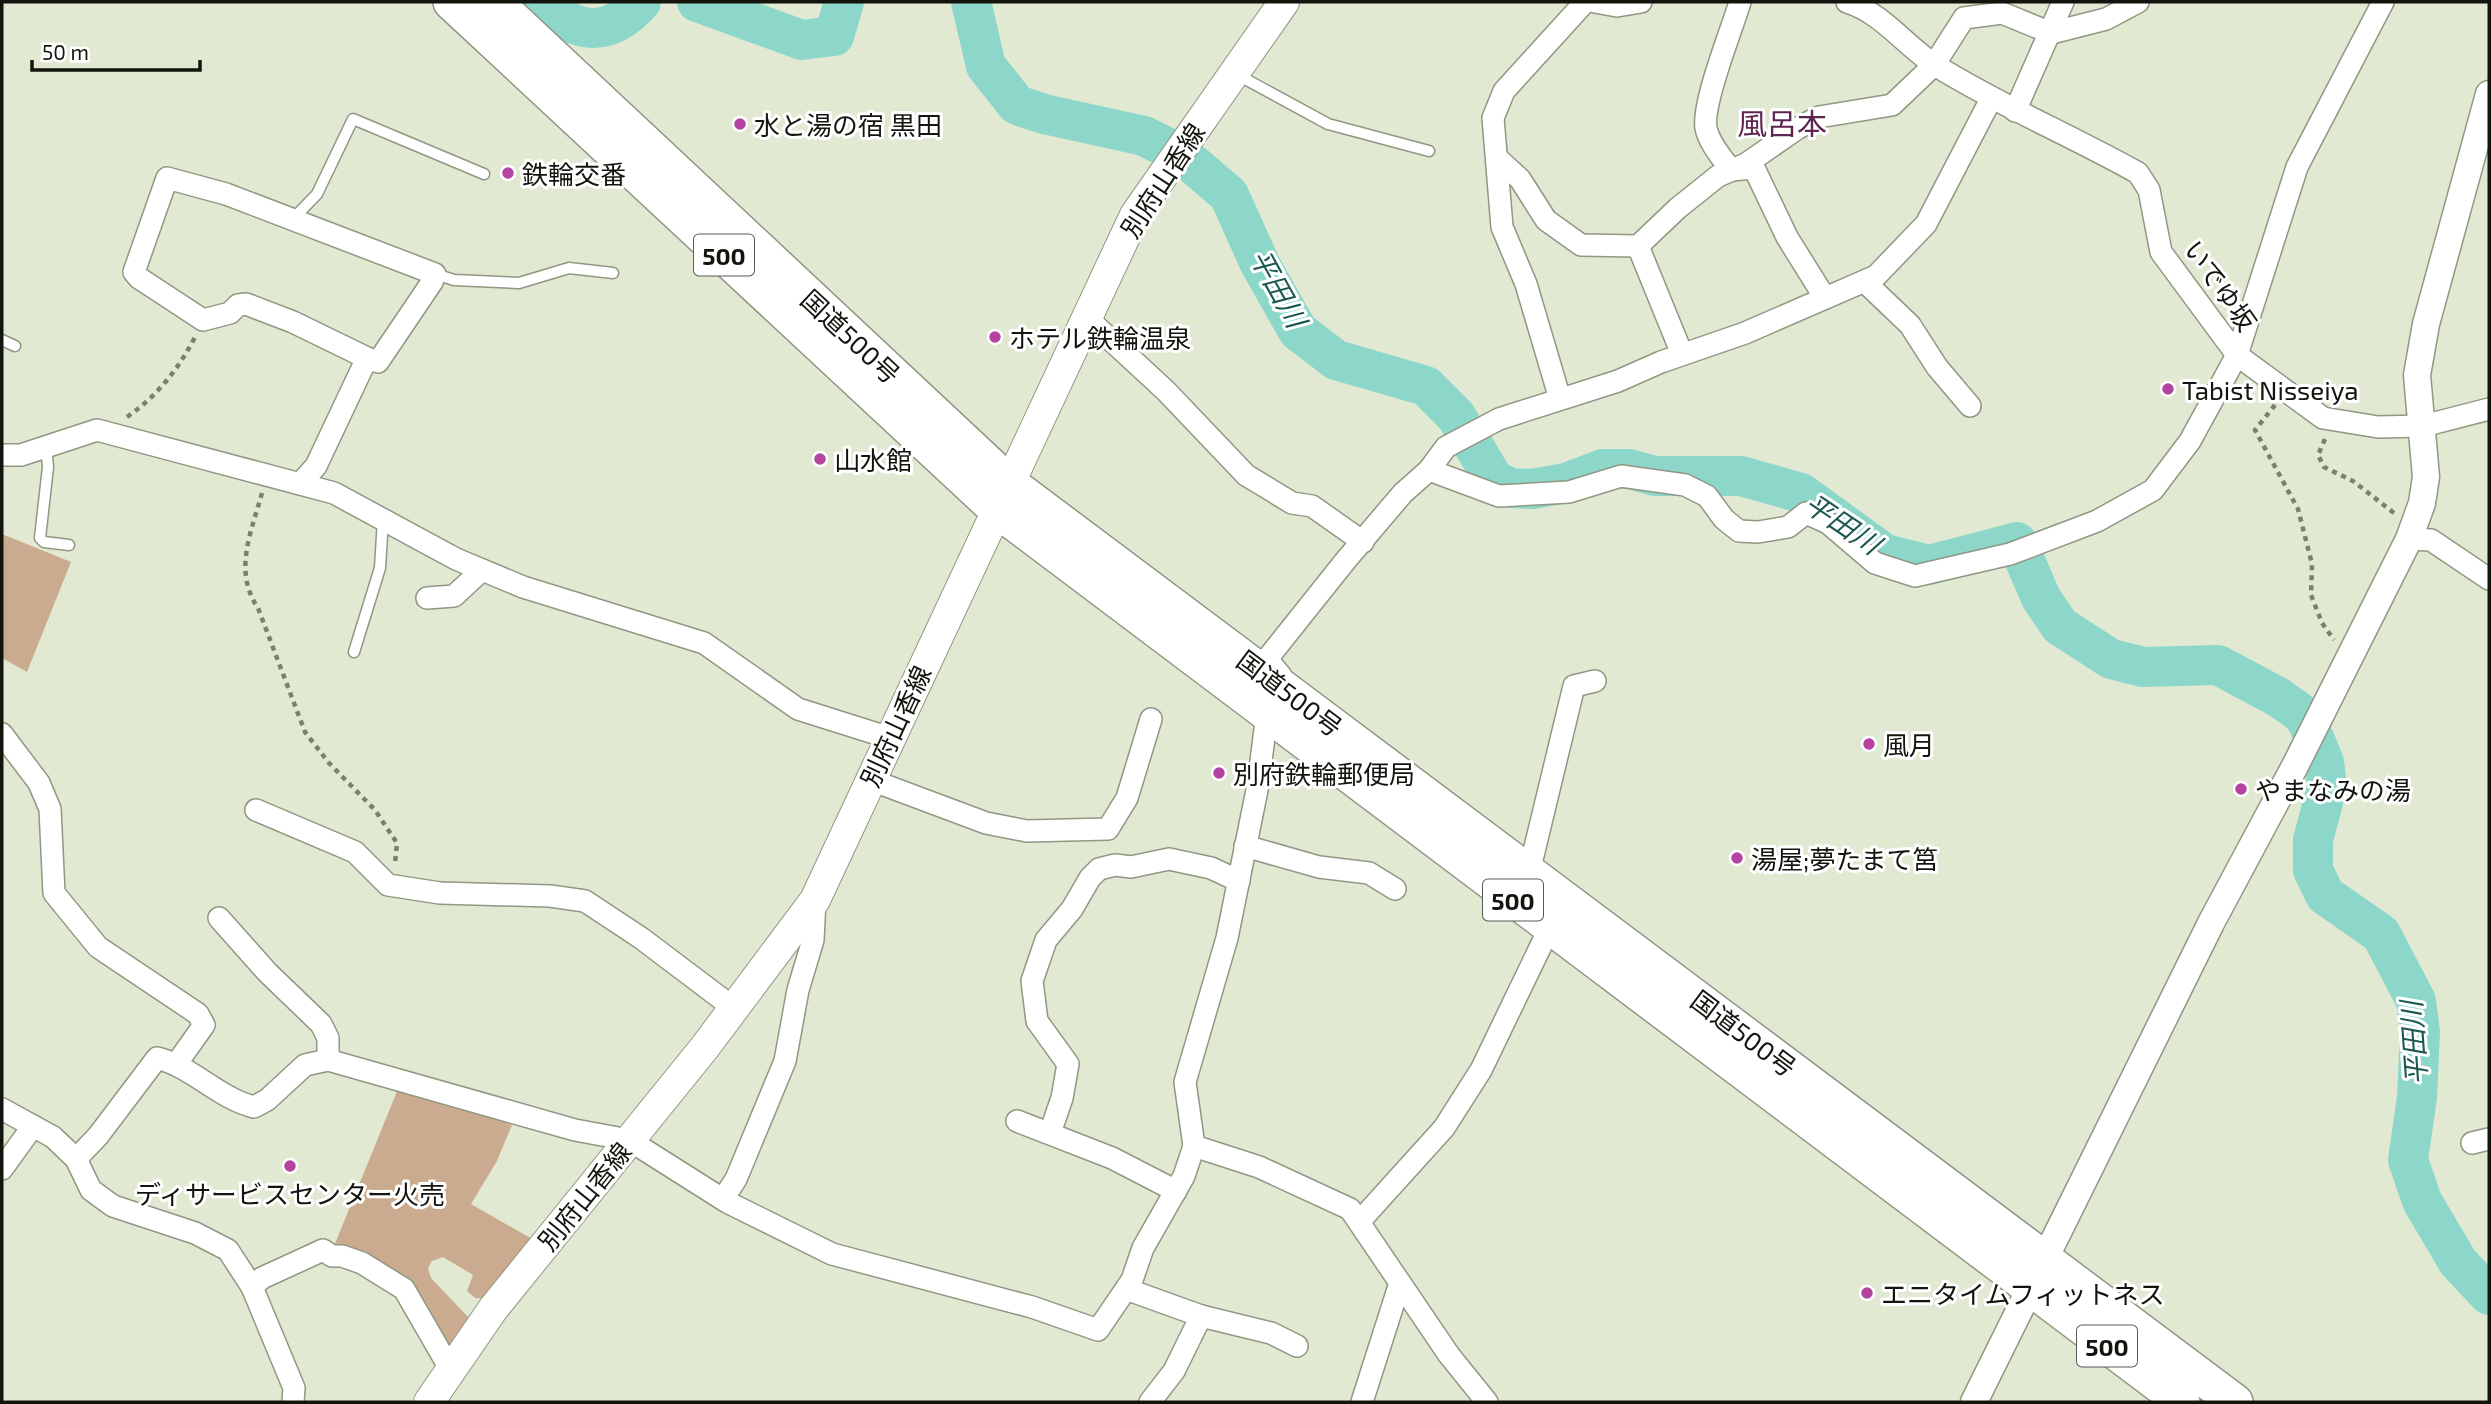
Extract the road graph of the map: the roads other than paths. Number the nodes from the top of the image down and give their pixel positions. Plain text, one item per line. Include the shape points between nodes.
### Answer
1 (451, 2) edge
2 (495, 2) edge
3 (1284, 2) edge
4 (1585, 2) edge
5 (1595, 2) edge
6 (1641, 2) edge
7 (1740, 2) edge
8 (1847, 2) edge
9 (2063, 2) edge
10 (2138, 2) edge
11 (2383, 2) edge
12 (2005, 8) edge
13 (2051, 33) junction
14 (1934, 65) junction
15 (1233, 73) junction
16 (2489, 94) edge
17 (1991, 99) junction
18 (2015, 111) junction
19 (1429, 151) dead end
20 (1497, 158) junction
21 (1731, 170) junction
22 (484, 174) dead end
23 (293, 219) junction
24 (1638, 246) junction
25 (613, 273) dead end
26 (435, 274) junction
27 (1865, 282) junction
28 (1825, 298) junction
29 (1086, 317) junction
30 (2, 340) edge
31 (15, 346) dead end
32 (1682, 354) junction
33 (2237, 355) junction
34 (367, 358) junction
35 (1560, 399) junction
36 (1970, 405) dead end
37 (2489, 409) edge
38 (2423, 426) junction
39 (46, 446) junction
40 (2, 455) edge
41 (1429, 470) junction
42 (300, 484) junction
43 (1002, 495) junction
44 (383, 517) junction
45 (2411, 533) junction
46 (1363, 542) junction
47 (69, 545) dead end
48 (482, 570) junction
49 (2489, 579) edge
50 (427, 598) dead end
51 (354, 652) dead end
52 (1595, 681) dead end
53 (1276, 701) junction
54 (1151, 719) dead end
55 (2, 734) edge
56 (890, 738) junction
57 (871, 780) junction
58 (256, 810) dead end
59 (1245, 846) junction
60 (1529, 872) junction
61 (1238, 881) junction
62 (1395, 889) dead end
63 (815, 900) junction
64 (219, 918) dead end
65 (1549, 927) junction
66 (735, 1009) junction
67 (328, 1060) junction
68 (177, 1063) junction
69 (2, 1109) edge
70 (1017, 1121) dead end
71 (33, 1126) junction
72 (1049, 1133) junction
73 (629, 1140) junction
74 (1194, 1146) junction
75 (76, 1159) junction
76 (2, 1169) edge
77 (1176, 1191) junction
78 (723, 1199) junction
79 (1359, 1222) junction
80 (2046, 1259) junction
81 (1400, 1283) junction
82 (252, 1287) junction
83 (1126, 1289) junction
84 (2031, 1290) junction
85 (1201, 1316) junction
86 (1297, 1346) dead end
87 (453, 1368) junction
88 (1482, 1400) edge
89 (293, 1402) edge
90 (429, 1402) edge
91 (1150, 1402) edge
92 (1362, 1402) edge
93 (1974, 1402) edge
94 (2182, 1402) edge
95 (2235, 1402) edge

1 - 43 highway, 国道500号 / 500
2 - 43 highway, 国道500号 / 500
3 - 15 main road, 別府山香線
4 - 20 street via 1504,91 1493,118
5 - 6 street via 1617,6
7 - 21 street via 1708,106 1706,128
8 - 14 street, いでゆ坂 via 1862,6
9 - 13 street
10 - 13 street via 2106,19
11 - 33 street via 2297,167
12 - 13 street
12 - 14 street via 1964,18
13 - 18 street
14 - 17 street, いでゆ坂
14 - 21 street via 1892,105 1819,117
15 - 19 lane via 1328,124
15 - 29 main road, 別府山香線 via 1135,215
16 - 38 street via 2426,324 2417,375
17 - 18 street, いでゆ坂
17 - 27 street via 1926,225
18 - 33 street, いでゆ坂 via 2138,173 2149,190 2161,252
20 - 24 street via 1520,179 1546,219 1581,245
20 - 35 street via 1502,227 1526,284
21 - 24 street via 1678,208
21 - 28 street via 1754,168 1787,237
22 - 23 lane via 353,119 317,194
23 - 26 street
23 - 34 street via 167,178 134,272 203,320 246,304
24 - 32 street
25 - 26 lane via 569,268 519,282 454,280
26 - 34 street via 378,362
27 - 28 street
27 - 36 street via 1910,325 1937,367
28 - 32 street
29 - 43 main road, 別府山香線
29 - 46 street via 1166,391 1246,475 1292,503 1312,506
30 - 31 lane
32 - 35 street
33 - 38 street, いでゆ坂 via 2323,418 2378,427
33 - 41 street via 2190,441 2153,490 2097,521 2019,550 1915,576 1875,563 1828,523 1806,513 1788,527 1740,531 1707,496 1685,485 1621,477 1570,492 1499,496
34 - 42 street via 316,466
35 - 41 street via 1479,427 1446,447
37 - 38 street, いでゆ坂
38 - 45 street via 2426,477
39 - 40 street via 21,456
39 - 42 street via 97,430
39 - 47 lane via 40,538
41 - 46 street via 1403,493
42 - 44 street via 334,493
43 - 53 highway, 国道500号 / 500
43 - 56 main road, 別府山香線
44 - 48 street
44 - 51 lane via 380,568
45 - 49 street via 2431,540
45 - 80 street via 2211,923
46 - 53 street via 1267,659 1287,684
48 - 50 street via 454,596
48 - 56 street via 574,605 704,643 799,709
52 - 60 street via 1574,686
53 - 59 street
53 - 60 highway, 国道500号 / 500
53 - 65 highway, 国道500号 / 500
54 - 57 street via 1127,798 1108,829 1027,831 986,823
55 - 68 street via 39,783 50,809 54,893 98,947 198,1014 204,1025
56 - 57 main road, 別府山香線
57 - 63 main road, 別府山香線
58 - 66 street via 355,852 388,884 440,893 585,901
59 - 61 street
59 - 62 street via 1319,867 1369,873
60 - 80 highway, 国道500号 / 500
61 - 72 street via 1211,868 1169,859 1131,867 1115,865 1099,869 1090,878 1046,940 1032,981 1037,1021 1068,1064
61 - 74 street via 1218,979 1185,1082
63 - 66 main road, 別府山香線
63 - 78 street via 813,940 785,1061 736,1179
64 - 67 street via 321,1024 328,1038
65 - 79 street via 1481,1070 1444,1128
65 - 84 highway, 国道500号 / 500
66 - 73 main road, 別府山香線
67 - 68 street via 305,1065 254,1107 239,1103
67 - 73 street
68 - 75 street via 157,1058
69 - 71 street
70 - 72 street
71 - 75 street
71 - 76 street
72 - 77 street via 1112,1157
73 - 78 street
73 - 87 main road, 別府山香線 via 493,1309
74 - 77 street
74 - 79 street via 1259,1167 1350,1209
75 - 82 street via 91,1190 113,1206 195,1233 228,1250
77 - 83 street
78 - 83 street via 832,1254 1032,1307 1098,1330
79 - 81 street
80 - 84 street
80 - 95 highway, 国道500号 / 500
81 - 88 street
81 - 92 street
82 - 87 street via 323,1250 362,1263 404,1289
82 - 89 street via 294,1388
83 - 85 street
84 - 93 street
84 - 94 highway, 国道500号 / 500
85 - 86 street via 1271,1333
85 - 91 street via 1174,1371
87 - 90 main road, 別府山香線

